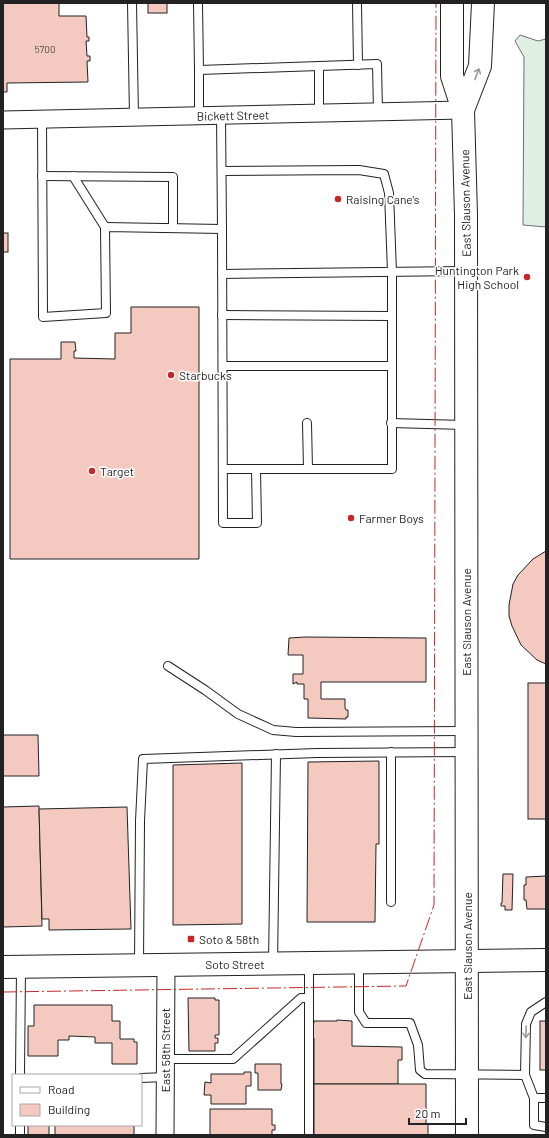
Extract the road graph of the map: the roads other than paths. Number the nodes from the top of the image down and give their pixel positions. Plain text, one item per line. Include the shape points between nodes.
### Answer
1 (132, 3) edge
2 (198, 3) edge
3 (357, 3) edge
4 (452, 3) edge
5 (483, 3) edge
6 (358, 65) junction
7 (319, 66) junction
8 (199, 70) junction
9 (463, 110) junction
10 (378, 112) junction
11 (319, 113) junction
12 (222, 115) junction
13 (199, 116) junction
14 (134, 117) junction
15 (42, 119) junction
16 (3, 120) edge
17 (222, 171) junction
18 (42, 176) junction
19 (73, 176) junction
20 (105, 227) junction
21 (173, 228) junction
22 (222, 229) junction
23 (466, 271) junction
24 (392, 272) junction
25 (222, 274) junction
26 (222, 315) junction
27 (392, 316) junction
28 (223, 366) junction
29 (392, 366) junction
30 (392, 422) junction
31 (307, 423) dead end
32 (466, 425) junction
33 (223, 469) junction
34 (256, 469) junction
35 (308, 469) junction
36 (168, 666) dead end
37 (466, 741) junction
38 (391, 752) junction
39 (276, 754) junction
40 (391, 902) dead end
41 (546, 960) edge
42 (468, 962) junction
43 (310, 963) junction
44 (359, 963) junction
45 (273, 964) junction
46 (139, 965) junction
47 (166, 965) junction
48 (12, 966) edge
49 (310, 998) junction
50 (546, 1002) edge
51 (165, 1058) junction
52 (20, 1074) edge
53 (468, 1074) junction
54 (525, 1075) junction
55 (165, 1077) junction
56 (142, 1078) edge
57 (534, 1098) junction
58 (546, 1098) edge
59 (546, 1127) edge
60 (165, 1135) edge
61 (309, 1135) edge
62 (467, 1135) edge

1 - 14 lane
2 - 8 lane
3 - 6 lane
4 - 9 main road, East Slauson Avenue via 452,76
9 -> 5 main road, East Slauson Avenue via 480,66
6 - 7 lane
6 - 10 lane via 377,64
7 - 8 lane
7 - 11 lane
8 - 13 lane
9 - 10 street, Bickett Street
9 - 23 main road, East Slauson Avenue
10 - 11 street, Bickett Street
11 - 12 street, Bickett Street
12 - 13 street, Bickett Street
12 - 17 lane
13 - 14 street, Bickett Street
14 - 15 street, Bickett Street
15 - 16 street, Bickett Street
15 - 18 lane
17 - 22 lane
17 - 24 lane via 359,170 384,174 389,193
18 - 19 lane
18 - 20 lane via 43,316 106,313
19 - 20 lane
19 - 21 lane via 173,177
20 - 21 lane
21 - 22 lane
22 - 25 lane
23 - 24 lane
23 - 32 main road, East Slauson Avenue
24 - 25 lane
24 - 27 lane
25 - 26 lane
26 - 27 lane
26 - 28 lane
27 - 29 lane
28 - 29 lane
28 - 33 lane
29 - 30 lane
30 - 32 lane
30 - 35 lane via 392,469
31 - 35 lane
32 - 37 main road, East Slauson Avenue
33 - 34 lane
33 - 34 lane via 223,523 257,523
34 - 35 lane
36 - 37 lane via 238,714 273,730
37 - 38 lane
37 - 42 main road, East Slauson Avenue
38 - 39 lane
38 - 40 lane
39 - 45 lane
39 - 46 lane via 143,759
41 - 42 main road, Soto Street
42 - 44 main road, Soto Street
42 - 53 main road, East Slauson Avenue
43 - 44 main road, Soto Street
43 - 45 main road, Soto Street
43 - 49 lane
44 - 53 lane via 359,1012 366,1023 410,1023 418,1045 420,1070 425,1074
45 - 47 main road, Soto Street
46 - 47 main road, Soto Street
46 - 48 main road, Soto Street
47 - 51 street, East 58th Street
48 - 52 lane
49 - 51 lane via 301,998 233,1059
49 - 61 lane
50 -> 54 lane via 531,1012 526,1024
51 - 55 street, East 58th Street
53 - 54 lane
53 - 62 main road, East Slauson Avenue
54 - 57 lane
55 - 56 lane
55 - 60 street, East 58th Street
57 - 58 lane
57 - 59 lane via 534,1125

